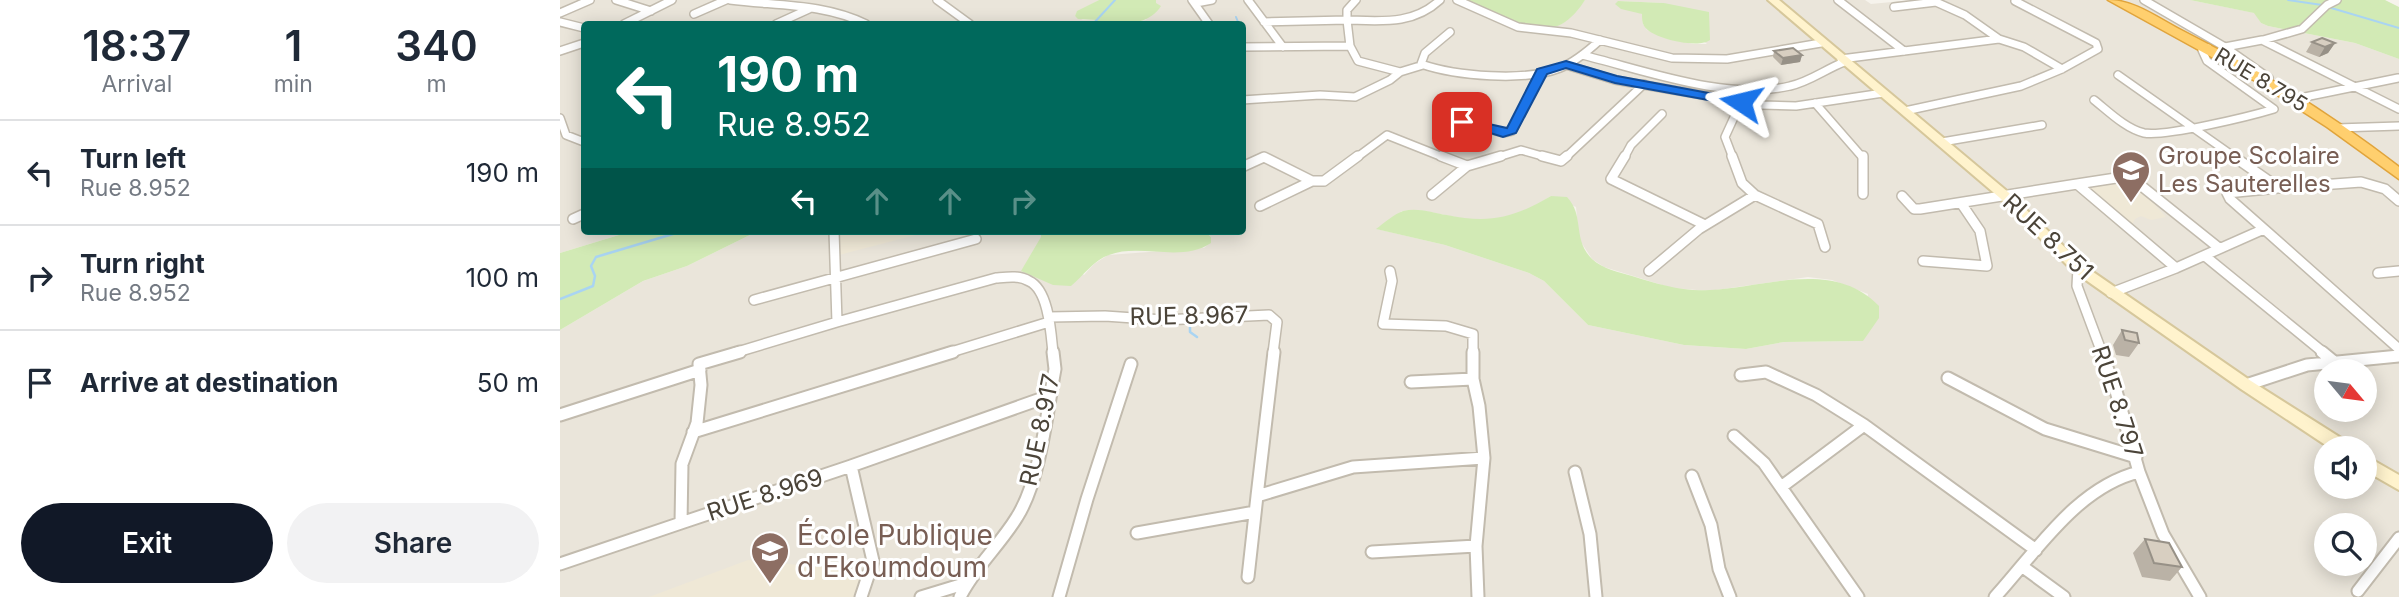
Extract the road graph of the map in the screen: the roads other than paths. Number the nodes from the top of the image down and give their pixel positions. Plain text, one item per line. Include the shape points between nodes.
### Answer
1 (590, 0) edge
2 (616, 0) edge
3 (672, 0) edge
4 (728, 0) edge
5 (937, 0) edge
6 (1212, 0) edge
7 (1248, 0) edge
8 (1356, 0) edge
9 (1440, 0) edge
10 (1457, 0) edge
11 (1773, 0) edge
12 (1838, 0) edge
13 (2114, 0) edge
14 (2144, 0) edge
15 (2337, 0) edge
16 (2015, 1) edge
17 (1194, 2) edge
18 (1894, 7) dead end
19 (810, 9) junction
20 (651, 11) junction
21 (560, 13) edge
22 (694, 14) dead end
23 (642, 16) junction
24 (1347, 20) junction
25 (631, 21) edge
26 (646, 21) edge
27 (783, 21) edge
28 (859, 21) edge
29 (966, 21) edge
30 (1207, 21) edge
31 (560, 22) edge
32 (1264, 22) junction
33 (581, 27) edge
34 (1450, 32) dead end
35 (1998, 39) junction
36 (1600, 40) junction
37 (2262, 40) junction
38 (1821, 43) junction
39 (581, 44) edge
40 (1350, 46) junction
41 (1246, 47) edge
42 (1283, 47) junction
43 (2225, 47) junction
44 (2208, 48) junction
45 (560, 51) edge
46 (1903, 51) junction
47 (1582, 55) junction
48 (1843, 60) junction
49 (1423, 65) junction
50 (1566, 65) junction
51 (2062, 69) junction
52 (1400, 72) junction
53 (1541, 72) junction
54 (2118, 75) dead end
55 (2398, 78) edge
56 (2267, 82) junction
57 (1644, 84) junction
58 (2356, 86) junction
59 (1883, 93) junction
60 (2295, 99) junction
61 (1246, 100) edge
62 (2094, 100) dead end
63 (1741, 102) junction
64 (1815, 103) junction
65 (2399, 109) edge
66 (1905, 111) junction
67 (1662, 114) dead end
68 (560, 118) edge
69 (1462, 122) dead end
70 (2042, 125) dead end
71 (2189, 125) junction
72 (2399, 126) edge
73 (2337, 128) junction
74 (581, 141) edge
75 (1942, 142) junction
76 (1246, 165) edge
77 (1467, 166) junction
78 (2398, 173) edge
79 (1311, 181) junction
80 (2077, 184) junction
81 (2279, 188) junction
82 (1863, 194) dead end
83 (1432, 195) dead end
84 (1755, 195) junction
85 (2004, 195) junction
86 (1902, 196) dead end
87 (2399, 201) edge
88 (1961, 203) junction
89 (1260, 206) dead end
90 (581, 215) edge
91 (573, 219) dead end
92 (1703, 224) junction
93 (2264, 229) junction
94 (837, 235) edge
95 (976, 239) dead end
96 (1825, 247) dead end
97 (2219, 248) junction
98 (2204, 256) junction
99 (1923, 261) dead end
100 (2078, 268) junction
101 (2176, 268) junction
102 (1390, 271) dead end
103 (1649, 271) dead end
104 (2399, 271) edge
105 (2378, 273) dead end
106 (834, 280) junction
107 (2111, 293) junction
108 (754, 300) dead end
109 (1049, 320) junction
110 (837, 322) junction
111 (2399, 349) edge
112 (2399, 356) edge
113 (2331, 359) edge
114 (2359, 359) edge
115 (1131, 364) dead end
116 (2314, 364) edge
117 (700, 370) junction
118 (1741, 375) dead end
119 (1948, 378) dead end
120 (1473, 379) junction
121 (1411, 382) dead end
122 (2246, 385) junction
123 (1049, 396) junction
124 (560, 415) edge
125 (1864, 425) junction
126 (693, 432) junction
127 (1734, 436) dead end
128 (2325, 436) edge
129 (2136, 457) junction
130 (1485, 458) junction
131 (851, 466) junction
132 (2377, 469) edge
133 (1575, 471) dead end
134 (2140, 472) junction
135 (1692, 476) dead end
136 (2399, 482) edge
137 (1781, 487) junction
138 (1257, 496) junction
139 (1255, 512) junction
140 (681, 523) junction
141 (1137, 533) dead end
142 (2399, 538) edge
143 (1476, 547) junction
144 (2036, 550) junction
145 (1372, 552) dead end
146 (560, 564) edge
147 (2023, 567) junction
148 (1248, 577) dead end
149 (967, 583) junction
150 (2358, 591) dead end
151 (861, 597) edge
152 (921, 597) edge
153 (960, 597) edge
154 (1059, 597) edge
155 (1479, 597) edge
156 (1596, 597) edge
157 (1730, 597) edge
158 (1858, 597) edge
159 (1995, 597) edge
160 (2064, 597) edge
161 (2200, 597) edge

1 - 21 street
2 - 20 street
3 - 20 street
4 - 19 street
4 - 22 street
5 - 29 street
6 - 17 street
7 - 32 street
8 - 24 street via 1347,10
9 - 24 street via 1416,18
10 - 36 street via 1518,27
11 - 38 main road, RUE 8.751
12 - 46 street
13 - 44 highway, RUE 8.795
14 - 43 street
15 - 37 street via 2323,6 2306,27
16 - 51 street via 2099,46
17 - 30 street
18 - 35 street via 1938,3 1986,26
19 - 27 street
19 - 28 street
20 - 23 street
23 - 25 street
23 - 26 street
24 - 32 street
24 - 40 street
31 - 33 street
32 - 42 street
34 - 49 street via 1425,53
35 - 46 street
35 - 51 street via 2024,47
36 - 38 street via 1654,55 1708,61
36 - 47 street
37 - 43 street
37 - 58 street
38 - 48 main road, RUE 8.751
39 - 45 street
40 - 42 street
40 - 52 street via 1357,61
41 - 42 street
43 - 56 street via 2269,78
44 - 56 highway, RUE 8.795
44 - 71 street via 2202,50 2207,61 2274,109
46 - 48 street
47 - 48 street via 1708,84 1775,88 1799,83
47 - 50 street
48 - 59 main road, RUE 8.751
49 - 52 street
49 - 53 street via 1464,73
50 - 53 street
50 - 57 street
51 - 66 street via 2021,86
52 - 61 street via 1355,97
53 - 69 street via 1512,131 1503,133
54 - 71 street
55 - 58 street
56 - 60 highway, RUE 8.795
57 - 63 street
57 - 77 street via 1561,161 1521,150
58 - 60 street
58 - 65 street
59 - 64 street
59 - 66 main road, RUE 8.751
60 - 73 highway, RUE 8.795
62 - 71 street via 2147,133
63 - 64 street
63 - 84 street via 1726,140 1742,183
64 - 82 street via 1863,156
66 - 75 main road, RUE 8.751
67 - 92 street via 1632,145 1611,179
68 - 74 street via 566,135
70 - 75 street
71 - 81 street
72 - 73 street
73 - 78 highway, RUE 8.795
75 - 85 main road, RUE 8.751
76 - 79 street via 1264,157
77 - 79 street via 1387,135 1332,178
77 - 83 street
79 - 89 street
80 - 85 street
80 - 97 street via 2135,178
80 - 101 street
81 - 87 street via 2361,182 2385,189
81 - 93 street via 2227,193
84 - 92 street
84 - 96 street via 1818,224
85 - 88 street
85 - 100 main road, RUE 8.751
86 - 88 street via 1917,209
88 - 99 street via 1979,222 1987,265
90 - 91 street
92 - 103 street
93 - 97 street
93 - 111 street
94 - 106 street
95 - 106 street
97 - 98 street
98 - 101 street
98 - 113 street
100 - 107 main road, RUE 8.751
100 - 129 street, RUE 8.797 via 2077,285
101 - 107 street
102 - 120 street via 1383,324 1446,326 1473,334
104 - 105 street
106 - 108 street
106 - 110 street
107 - 122 main road, RUE 8.751
109 - 110 street, RUE 8.917 via 1040,290 1017,277 968,284
109 - 123 street, RUE 8.917 via 1055,369
109 - 126 street
109 - 138 street, RUE 8.967 via 1105,316 1275,318
110 - 117 street via 699,364
112 - 114 street
115 - 154 street
116 - 122 street
117 - 124 street
117 - 126 street, RUE 8.969 via 700,405
118 - 125 street via 1775,374
119 - 129 street via 2045,429
120 - 121 street
120 - 130 street
122 - 128 main road, RUE 8.751
123 - 131 street
123 - 149 street, RUE 8.917 via 1028,493 1018,516
125 - 137 street
125 - 144 street
126 - 140 street, RUE 8.969 via 682,464
127 - 137 street via 1756,453
129 - 134 street, RUE 8.797
130 - 138 street via 1353,467
130 - 143 street
131 - 140 street, RUE 8.969
131 - 151 street, RUE 8.969 via 873,561
132 - 136 main road
133 - 156 street via 1593,545
134 - 144 street, RUE 8.797 via 2105,485
134 - 161 street via 2163,534
135 - 157 street
137 - 158 street
138 - 139 street
139 - 141 street
139 - 148 street
140 - 146 street
142 - 150 street
143 - 145 street
143 - 155 street
144 - 147 street, RUE 8.797
147 - 159 street, RUE 8.797
147 - 160 street
149 - 152 street
149 - 153 street, RUE 8.917

